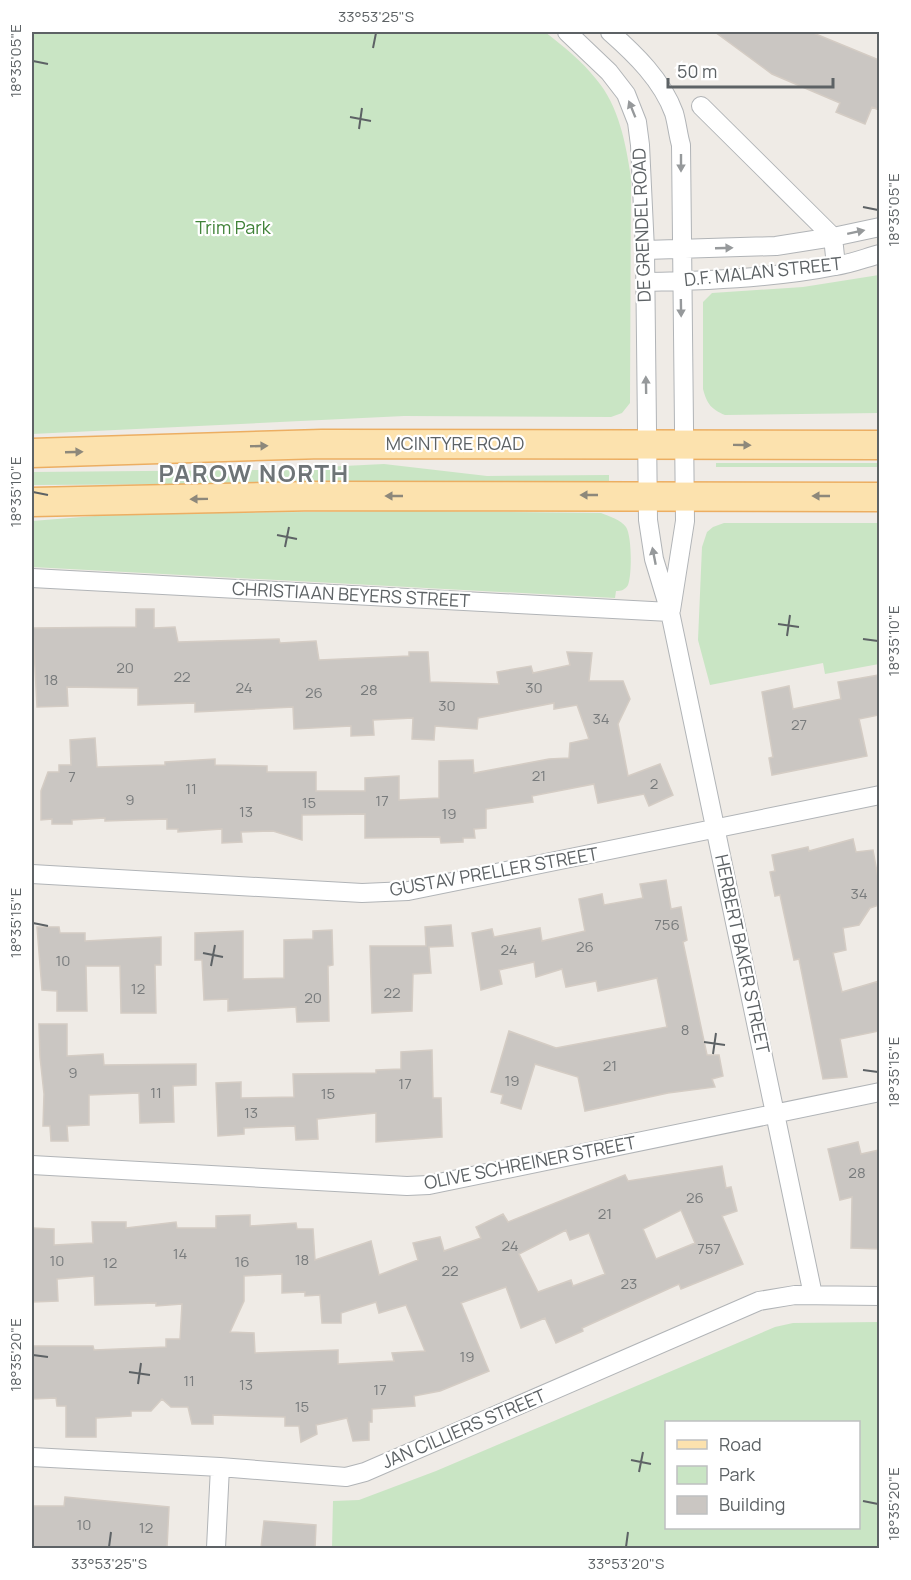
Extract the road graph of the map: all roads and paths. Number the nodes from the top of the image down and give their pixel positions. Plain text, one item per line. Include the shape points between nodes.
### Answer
1 (567, 32) edge
2 (610, 32) edge
3 (701, 105) dead end
4 (879, 227) edge
5 (832, 237) junction
6 (681, 249) junction
7 (645, 250) junction
8 (879, 254) edge
9 (836, 266) junction
10 (645, 282) junction
11 (681, 282) junction
12 (646, 444) junction
13 (684, 444) junction
14 (879, 445) edge
15 (32, 453) edge
16 (647, 495) junction
17 (684, 495) junction
18 (879, 497) edge
19 (32, 502) edge
20 (32, 578) edge
21 (670, 612) junction
22 (879, 795) edge
23 (716, 829) junction
24 (32, 874) edge
25 (879, 1092) edge
26 (775, 1113) junction
27 (32, 1165) edge
28 (813, 1295) junction
29 (879, 1296) edge
30 (32, 1457) edge
31 (220, 1467) junction
32 (216, 1548) edge

7 -> 1 street, DE GRENDEL ROAD via 637,122 626,94 609,72
2 -> 6 street, DE GRENDEL ROAD via 636,56 661,88 674,113 681,145
3 - 5 street
5 -> 4 street, D.F. MALAN STREET
6 -> 5 street, D.F. MALAN STREET via 776,246
5 - 9 street
6 - 7 street, D.F. MALAN STREET
6 - 11 street, DE GRENDEL ROAD
7 - 10 street, DE GRENDEL ROAD
8 - 9 street, D.F. MALAN STREET
9 - 11 street, D.F. MALAN STREET
10 - 11 street, D.F. MALAN STREET
12 -> 10 street, DE GRENDEL ROAD
11 -> 13 street, DE GRENDEL ROAD
12 - 13 main road, MCINTYRE ROAD
15 -> 12 main road, MCINTYRE ROAD via 322,444
12 - 16 street, DE GRENDEL ROAD
13 -> 14 main road, MCINTYRE ROAD
13 - 17 street, DE GRENDEL ROAD
16 - 17 main road
16 -> 19 main road
21 -> 16 street, HERBERT BAKER STREET via 654,559
18 -> 17 main road
17 - 21 street, HERBERT BAKER STREET via 685,521
20 - 21 street, CHRISTIAAN BEYERS STREET
21 - 23 street, HERBERT BAKER STREET
22 - 23 street, GUSTAV PRELLER STREET
23 - 24 street, GUSTAV PRELLER STREET via 408,891 362,893
23 - 26 street, HERBERT BAKER STREET
25 - 26 street, OLIVE SCHREINER STREET
26 - 27 street, OLIVE SCHREINER STREET via 429,1185
26 - 28 street, HERBERT BAKER STREET
28 - 29 street, JAN CILLIERS STREET
28 - 31 street, JAN CILLIERS STREET via 759,1301 365,1472 322,1477
30 - 31 street, JAN CILLIERS STREET
31 - 32 street

